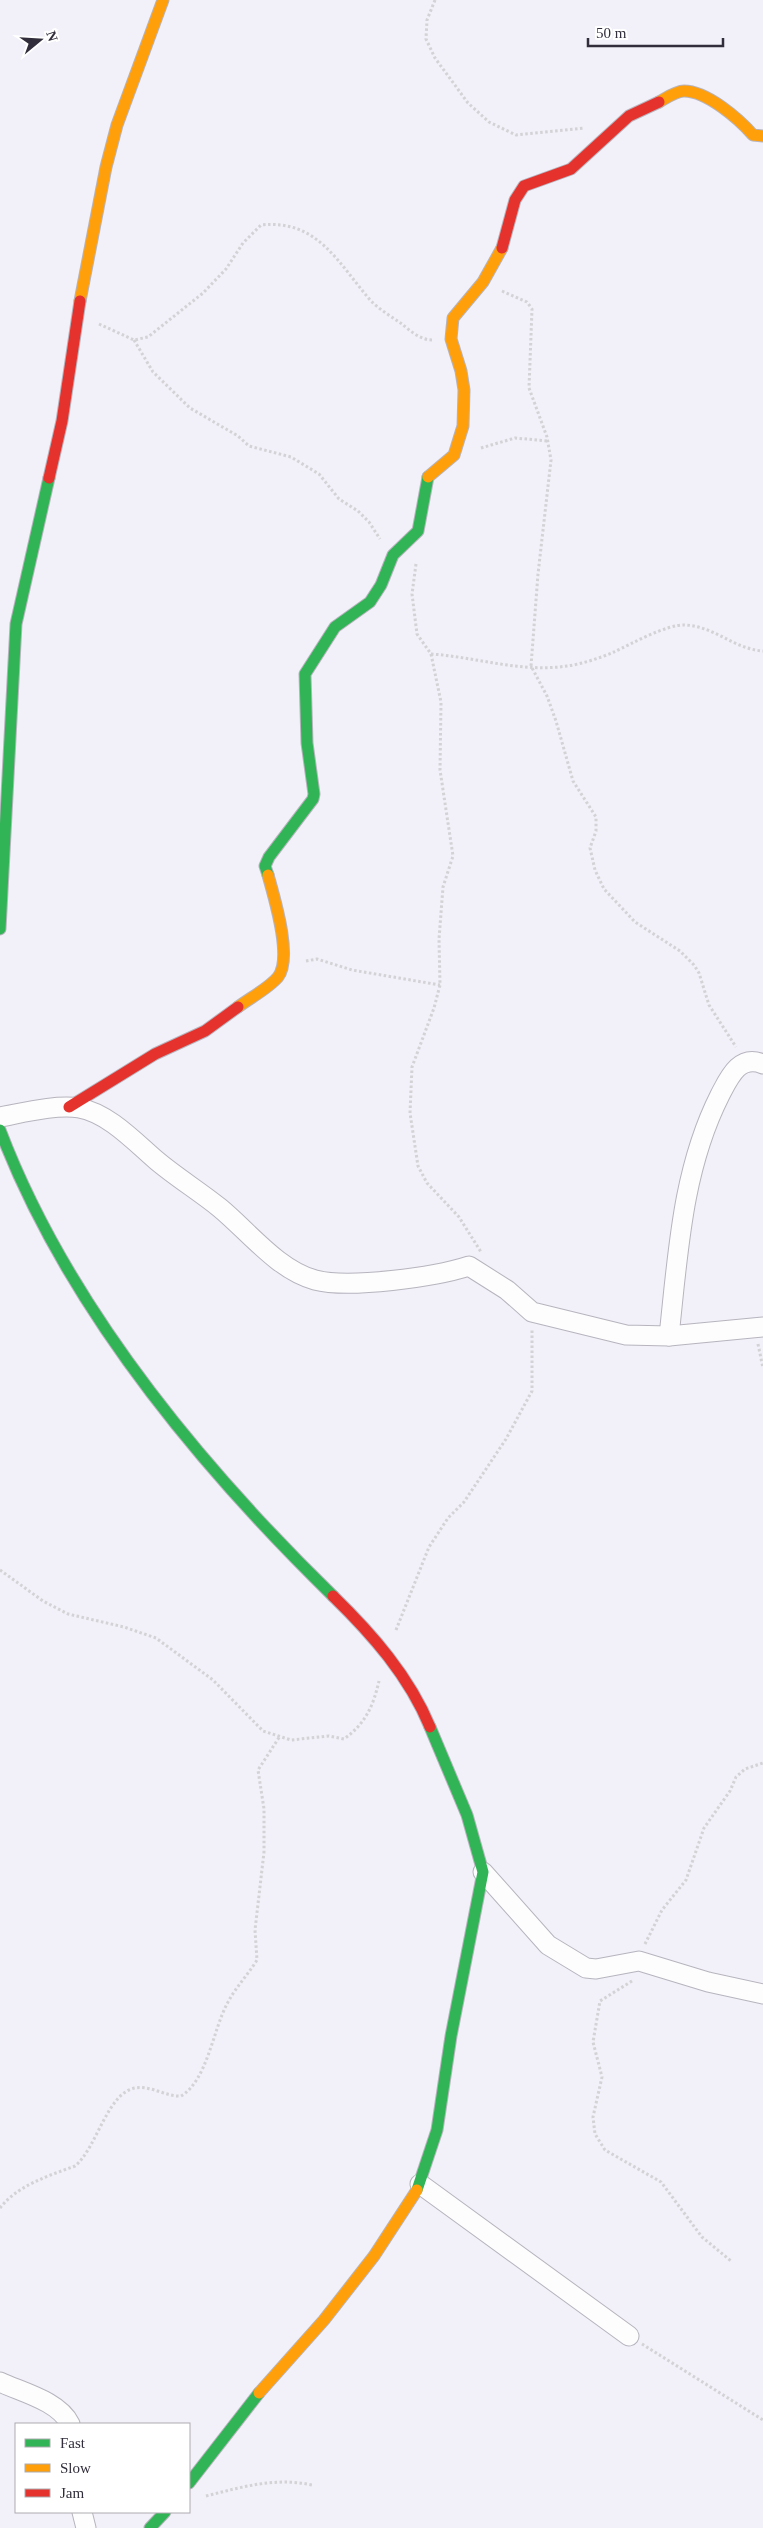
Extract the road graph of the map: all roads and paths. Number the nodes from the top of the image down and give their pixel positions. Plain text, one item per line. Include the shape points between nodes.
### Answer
1 (163, 0) edge
2 (435, 0) edge
3 (592, 127) dead end
4 (763, 136) edge
5 (483, 282) junction
6 (78, 313) junction
7 (449, 337) junction
8 (134, 340) junction
9 (548, 441) junction
10 (454, 455) junction
11 (393, 555) junction
12 (416, 561) dead end
13 (763, 651) edge
14 (431, 654) junction
15 (531, 666) junction
16 (0, 929) edge
17 (304, 962) dead end
18 (440, 985) junction
19 (754, 1063) edge
20 (69, 1107) junction
21 (0, 1117) edge
22 (0, 1130) edge
23 (486, 1275) junction
24 (532, 1312) junction
25 (759, 1328) edge
26 (669, 1336) junction
27 (763, 1368) edge
28 (0, 1570) edge
29 (386, 1652) junction
30 (280, 1736) junction
31 (763, 1763) edge
32 (483, 1872) junction
33 (648, 1964) junction
34 (763, 1994) edge
35 (420, 2184) junction
36 (0, 2208) edge
37 (731, 2261) dead end
38 (629, 2336) joint
39 (0, 2382) edge
40 (763, 2420) edge
41 (69, 2423) edge
42 (190, 2482) edge
43 (312, 2485) dead end
44 (197, 2498) dead end
45 (82, 2513) edge
46 (164, 2513) edge
47 (86, 2528) edge
48 (150, 2528) edge

1 - 6 street via 117,125
2 - 3 path via 427,20 426,39 435,58 468,103 489,122 516,135
4 - 5 street via 753,136 736,116 686,91 629,116 571,168 524,186 515,200 503,246
5 - 7 street via 452,318
5 - 9 path via 527,302 532,309 529,388
6 - 8 path
6 - 16 street via 62,421 16,624
7 - 8 path via 426,340 406,328 373,302 336,256 314,237 296,227 275,223 261,225 243,243 226,269 183,310 148,337
7 - 10 street via 461,372 464,400 460,440
8 - 11 path via 153,372 190,408 249,446 291,457 319,474 339,499 369,522
9 - 10 path via 515,438
9 - 15 path via 551,460
10 - 11 street via 426,478 418,531
11 - 20 street via 370,602 335,626 305,674 313,800 265,866 280,918 284,957 279,976 205,1031 155,1054
12 - 14 path via 412,594 417,634
13 - 15 path via 750,650 705,627 682,625 611,653 566,666
14 - 15 path via 462,656 511,667
14 - 18 path via 441,702 440,770 453,856 443,887
15 - 19 path via 550,704 573,781 596,817 596,831 590,848 604,889 634,922 694,965 709,1005
17 - 18 path via 317,959 352,970
18 - 23 path via 412,1066 409,1099 413,1144 426,1183 459,1217 473,1238
19 - 26 street via 732,1070 708,1118 688,1180
20 - 21 street
20 - 23 street via 86,1110 112,1123 218,1207 288,1268 314,1279 337,1284 432,1275 467,1266
22 - 29 street via 17,1175 50,1239 92,1309 162,1406 279,1543 359,1620
23 - 24 street
24 - 26 street via 626,1335
24 - 29 path via 532,1391 496,1455 429,1547
25 - 26 street
25 - 27 path
28 - 30 path via 43,1601 68,1614 156,1638 213,1680 263,1731
29 - 30 path via 373,1705 356,1731 344,1739 329,1736 291,1740
29 - 32 street via 422,1707 467,1815
30 - 36 path via 258,1770 264,1809 264,1852 255,1930 257,1960 225,2007 203,2068 181,2096 147,2088 125,2092 111,2106 82,2160 18,2190
31 - 33 path via 745,1769 736,1777 704,1828 686,1880 650,1931
32 - 33 street via 548,1944 568,1958 586,1968 596,1969
32 - 35 street via 451,2036 437,2130
33 - 34 street
33 - 37 path via 623,1988 600,2001 593,2042 602,2077 593,2117 594,2134 605,2150 662,2182 702,2236
35 - 38 street
35 - 42 street via 379,2249
38 - 40 path
39 - 41 street via 45,2402
43 - 44 path via 293,2481 262,2483
45 - 47 street
46 - 48 street

